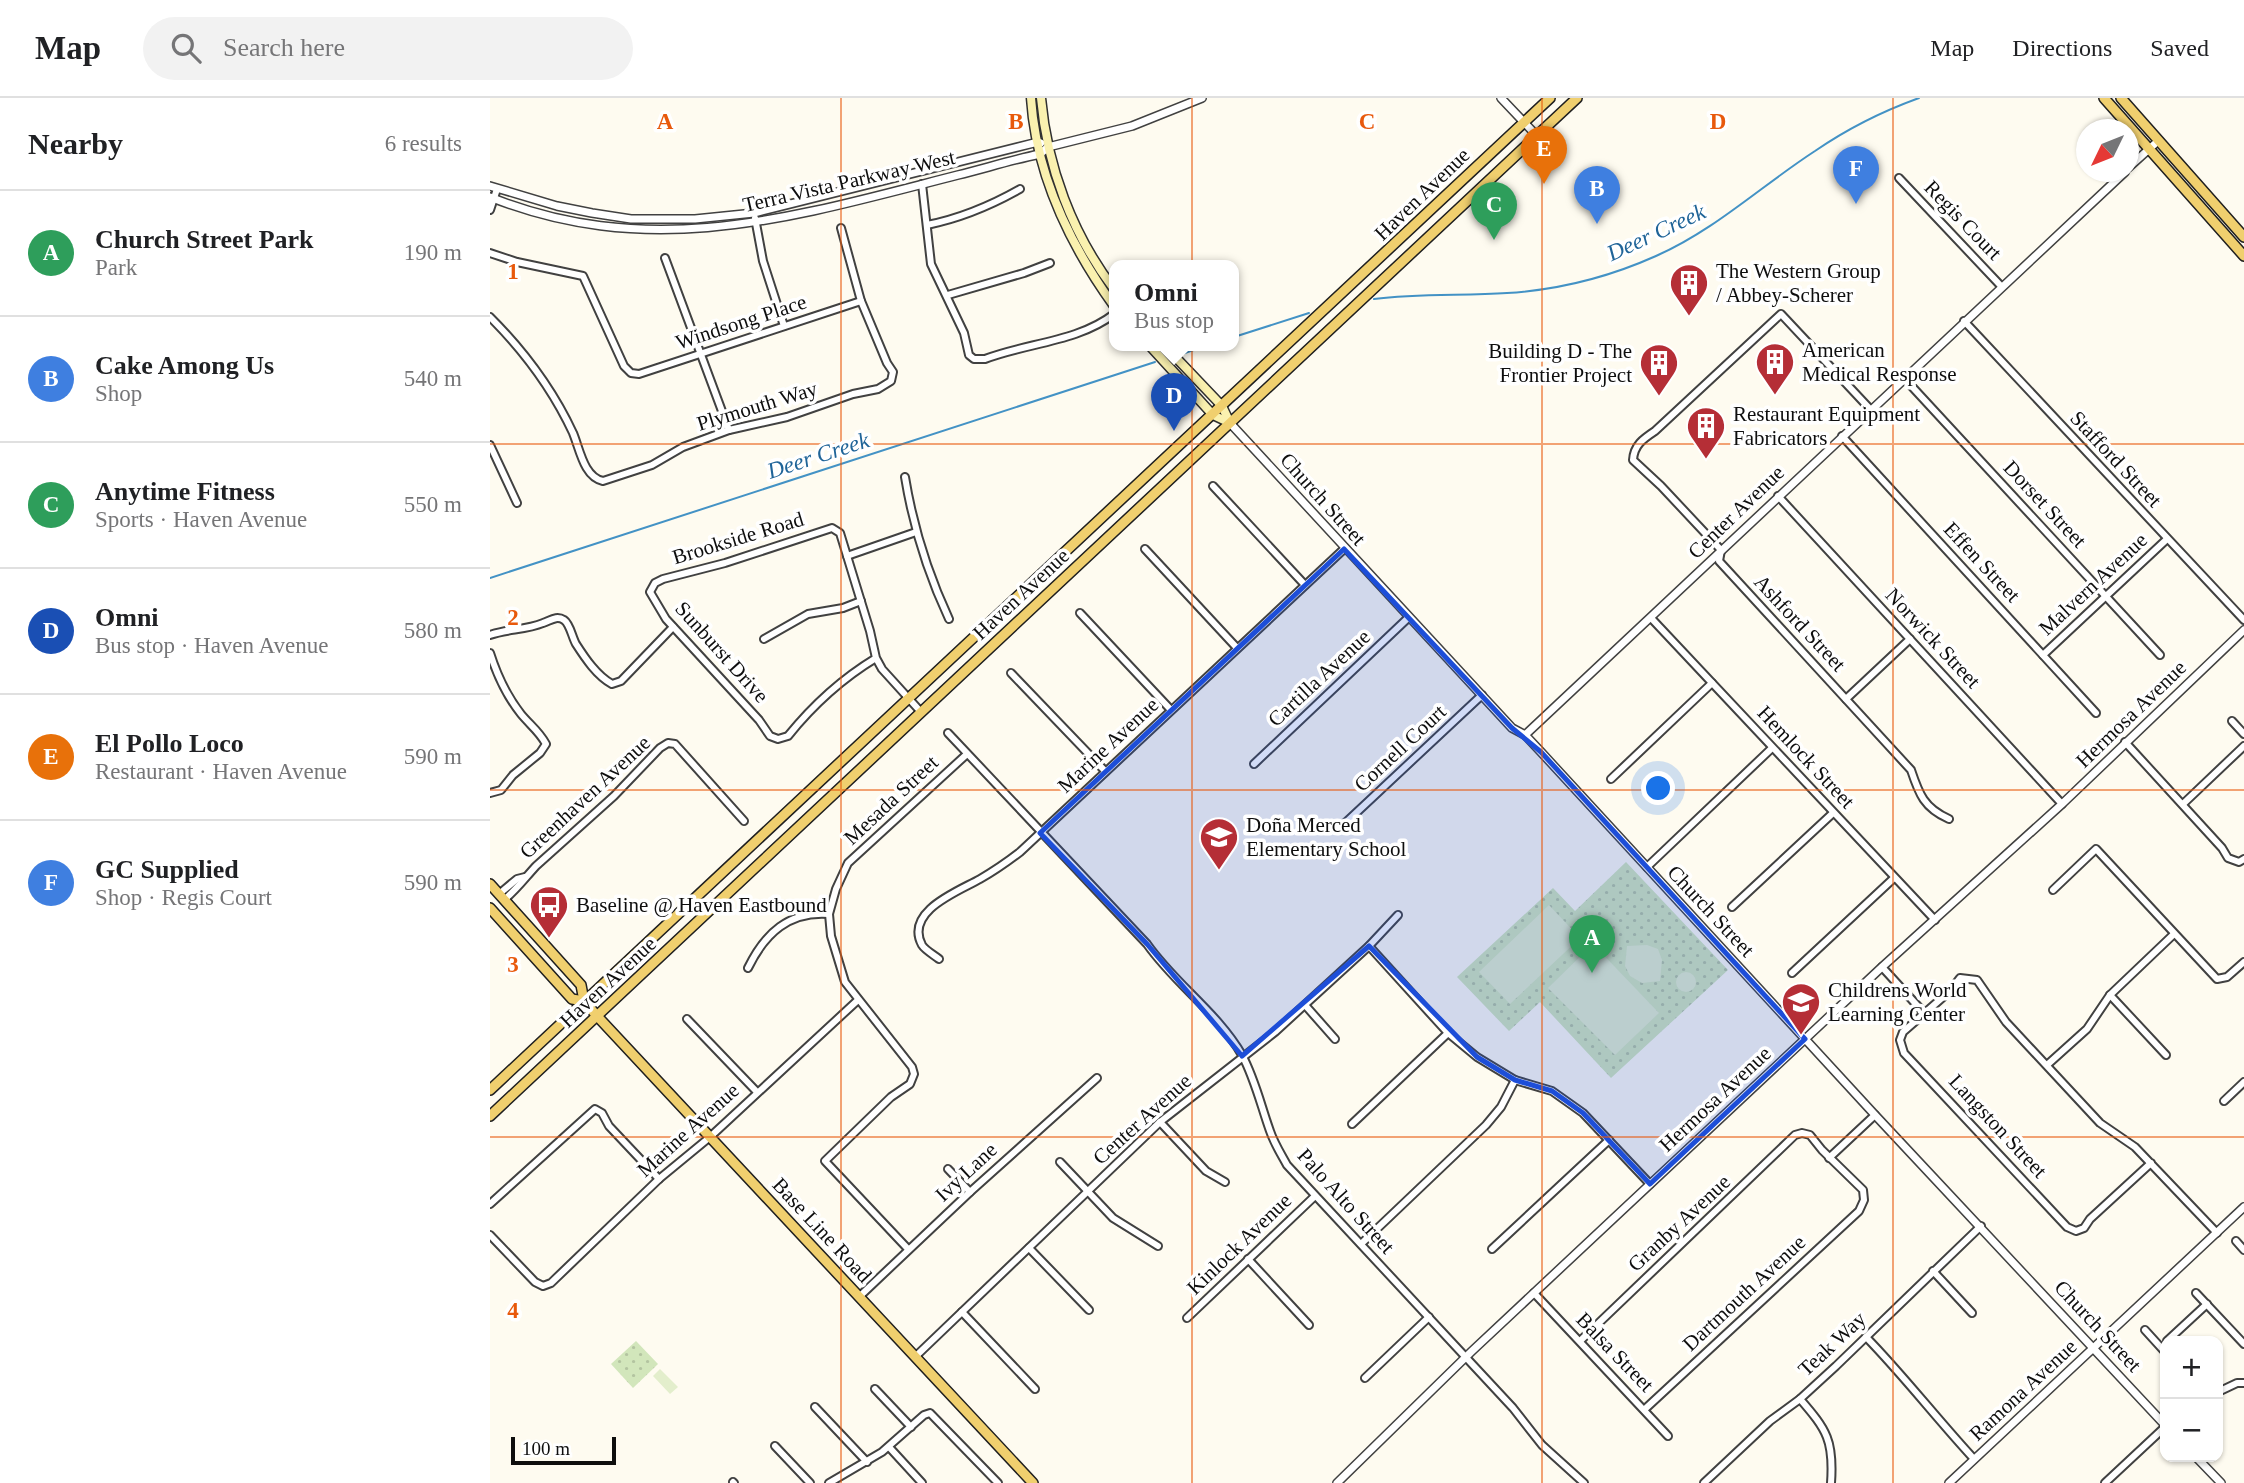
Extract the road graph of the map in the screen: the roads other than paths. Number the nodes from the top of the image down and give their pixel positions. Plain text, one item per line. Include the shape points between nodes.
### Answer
1 (1031, 98) edge
2 (1041, 98) edge
3 (1202, 98) edge
4 (1501, 98) edge
5 (1550, 98) edge
6 (1577, 98) edge
7 (2105, 98) edge
8 (2121, 98) edge
9 (1523, 122) junction
10 (1537, 136) junction
11 (2158, 141) junction
12 (1038, 142) junction
13 (1048, 147) junction
14 (2149, 149) junction
15 (1040, 154) junction
16 (2139, 159) edge
17 (1899, 178) dead end
18 (2114, 182) edge
19 (922, 184) junction
20 (494, 187) edge
21 (1020, 189) dead end
22 (492, 198) edge
23 (490, 210) edge
24 (754, 213) junction
25 (756, 222) junction
26 (928, 225) junction
27 (841, 228) dead end
28 (2244, 237) edge
29 (490, 253) edge
30 (2244, 256) edge
31 (666, 258) dead end
32 (1050, 263) dead end
33 (1109, 279) edge
34 (2001, 286) junction
35 (948, 295) junction
36 (1109, 298) edge
37 (861, 301) junction
38 (490, 317) edge
39 (1109, 318) edge
40 (1964, 321) junction
41 (784, 326) junction
42 (1154, 351) edge
43 (1170, 351) edge
44 (701, 354) junction
45 (1904, 377) junction
46 (1222, 406) junction
47 (1870, 409) junction
48 (1213, 415) junction
49 (1230, 424) junction
50 (729, 430) junction
51 (1842, 436) junction
52 (490, 445) edge
53 (905, 477) dead end
54 (1213, 486) dead end
55 (1778, 496) junction
56 (517, 503) dead end
57 (916, 533) junction
58 (2167, 539) junction
59 (1145, 549) dead end
60 (1344, 549) junction
61 (1721, 550) junction
62 (847, 556) junction
63 (655, 583) joint
64 (1305, 585) junction
65 (2106, 596) junction
66 (861, 601) junction
67 (1080, 613) dead end
68 (1408, 618) junction
69 (1651, 618) junction
70 (949, 620) dead end
71 (2244, 620) edge
72 (673, 627) junction
73 (2244, 630) edge
74 (490, 635) edge
75 (764, 639) dead end
76 (1910, 639) junction
77 (1237, 648) junction
78 (490, 653) edge
79 (2043, 654) junction
80 (2160, 655) dead end
81 (876, 658) junction
82 (1011, 673) dead end
83 (1712, 683) junction
84 (1482, 695) junction
85 (1846, 699) junction
86 (909, 700) junction
87 (1171, 710) junction
88 (920, 712) junction
89 (2096, 713) dead end
90 (2232, 721) dead end
91 (948, 733) dead end
92 (2244, 734) edge
93 (1525, 735) junction
94 (2125, 742) junction
95 (2244, 746) edge
96 (1772, 748) junction
97 (967, 754) junction
98 (1254, 764) dead end
99 (1105, 771) junction
100 (1611, 779) dead end
101 (490, 793) edge
102 (2062, 804) junction
103 (2183, 804) junction
104 (1833, 813) junction
105 (1949, 818) dead end
106 (744, 821) dead end
107 (1342, 827) dead end
108 (1040, 833) junction
109 (2241, 860) edge
110 (1647, 867) junction
111 (1894, 878) junction
112 (490, 884) edge
113 (2053, 890) dead end
114 (502, 897) junction
115 (1732, 906) dead end
116 (490, 908) edge
117 (829, 914) junction
118 (1398, 915) dead end
119 (1935, 920) junction
120 (2175, 934) junction
121 (1369, 946) junction
122 (939, 959) dead end
123 (2244, 962) edge
124 (1882, 967) junction
125 (748, 968) dead end
126 (1792, 973) dead end
127 (2110, 995) junction
128 (858, 1000) junction
129 (584, 1001) junction
130 (1305, 1005) junction
131 (1925, 1014) junction
132 (597, 1016) junction
133 (687, 1019) dead end
134 (1448, 1033) junction
135 (1335, 1039) dead end
136 (1805, 1039) junction
137 (2166, 1055) dead end
138 (1242, 1056) junction
139 (2048, 1065) junction
140 (1097, 1078) dead end
141 (1515, 1080) junction
142 (2244, 1082) edge
143 (490, 1090) edge
144 (757, 1093) junction
145 (2224, 1101) dead end
146 (1875, 1115) junction
147 (490, 1116) edge
148 (1160, 1122) junction
149 (1352, 1124) dead end
150 (710, 1137) junction
151 (1609, 1140) junction
152 (1829, 1158) junction
153 (1060, 1163) dead end
154 (2151, 1163) junction
155 (948, 1169) dead end
156 (659, 1179) junction
157 (1225, 1182) dead end
158 (1650, 1184) junction
159 (970, 1192) junction
160 (1088, 1192) junction
161 (1315, 1196) junction
162 (490, 1204) edge
163 (2244, 1208) edge
164 (1981, 1226) junction
165 (2217, 1233) junction
166 (490, 1235) edge
167 (2236, 1241) dead end
168 (1361, 1244) junction
169 (1157, 1246) dead end
170 (1029, 1248) junction
171 (908, 1249) junction
172 (1492, 1250) dead end
173 (2244, 1250) edge
174 (1248, 1259) junction
175 (1933, 1271) junction
176 (1534, 1293) junction
177 (2196, 1293) dead end
178 (860, 1296) junction
179 (2207, 1304) junction
180 (1089, 1310) dead end
181 (962, 1312) junction
182 (1972, 1313) dead end
183 (1429, 1317) junction
184 (1187, 1318) dead end
185 (1309, 1325) dead end
186 (2145, 1331) dead end
187 (2175, 1336) edge
188 (1866, 1337) junction
189 (1580, 1341) junction
190 (2160, 1342) edge
191 (2244, 1344) edge
192 (2095, 1348) junction
193 (916, 1356) junction
194 (1466, 1357) junction
195 (1365, 1378) dead end
196 (2244, 1383) edge
197 (875, 1389) dead end
198 (1035, 1390) dead end
199 (2223, 1390) edge
200 (1800, 1399) junction
201 (815, 1406) dead end
202 (1645, 1409) junction
203 (2160, 1420) edge
204 (911, 1427) junction
205 (2160, 1431) edge
206 (1668, 1436) dead end
207 (775, 1446) dead end
208 (888, 1447) junction
209 (1974, 1459) junction
210 (867, 1462) junction
211 (2201, 1462) edge
212 (840, 1476) junction
213 (810, 1483) edge
214 (830, 1483) edge
215 (846, 1483) edge
216 (922, 1483) edge
217 (998, 1483) edge
218 (1034, 1483) edge
219 (1336, 1483) edge
220 (1584, 1483) edge
221 (1704, 1483) edge
222 (1831, 1483) edge
223 (1949, 1483) edge
224 (2105, 1483) edge
225 (2221, 1483) edge

1 - 12 main road
2 - 13 main road
3 - 13 street, Terra Vista Parkway West via 1132,126
4 - 9 street
5 - 9 main road, Haven Avenue
6 - 10 main road, Haven Avenue
7 - 14 main road
8 - 11 main road
9 - 10 street
9 - 46 main road, Haven Avenue
10 - 49 main road, Haven Avenue
11 - 14 street, Center Avenue
11 - 28 main road
12 - 13 street
12 - 15 main road
12 - 24 street, Terra Vista Parkway West
13 - 15 street, Terra Vista Parkway West
13 - 33 main road via 1080,233
14 - 16 street, Center Avenue
14 - 30 main road
15 - 19 street, Terra Vista Parkway West
15 - 36 main road via 1073,244
17 - 34 street, Regis Court
18 - 34 street, Center Avenue
19 - 25 street, Terra Vista Parkway West
19 - 26 street
20 - 22 street
20 - 24 street, Terra Vista Parkway West via 557,206 631,219
21 - 26 street via 987,208
22 - 23 street
22 - 25 street, Terra Vista Parkway West via 548,216 621,229 691,230
24 - 25 street
25 - 41 street
26 - 35 street via 931,264
27 - 37 street
29 - 44 street, Windsong Place via 583,276 631,373
31 - 44 street
32 - 35 street
34 - 40 street, Center Avenue
35 - 39 street via 974,359 1086,330
37 - 41 street, Windsong Place
37 - 50 street, Plymouth Way via 893,372 886,386
38 - 50 street, Plymouth Way via 534,365 561,407 587,472 595,479 603,481 652,464
40 - 45 street, Center Avenue
40 - 58 street, Stafford Street
41 - 44 street, Windsong Place
42 - 48 main road, Church Street
43 - 46 main road, Church Street
44 - 50 street
45 - 47 street, Center Avenue
45 - 65 street, Dorset Street
46 - 48 main road, Haven Avenue
46 - 49 main road, Church Street
47 - 51 street, Center Avenue
47 - 61 street, Ashford Street via 1781,314 1642,440 1633,460
48 - 49 main road, Church Street
48 - 86 main road, Haven Avenue
49 - 60 street, Church Street
49 - 88 main road, Haven Avenue
51 - 55 street, Center Avenue
51 - 79 street, Effen Street
52 - 56 street
53 - 57 street
54 - 64 street
55 - 61 street, Center Avenue
55 - 76 street, Norwick Street
57 - 62 street
57 - 70 street
58 - 65 street, Malvern Avenue
58 - 71 street, Stafford Street
59 - 77 street
60 - 64 street, Marine Avenue
60 - 68 street, Church Street
61 - 69 street, Center Avenue
61 - 85 street, Ashford Street via 1719,561
62 - 63 street, Brookside Road via 840,533 832,528
62 - 66 street
63 - 72 street, Sunburst Drive via 650,592
64 - 77 street, Marine Avenue
65 - 79 street, Malvern Avenue
65 - 80 street, Dorset Street
66 - 75 street via 808,614
66 - 81 street
67 - 87 street
68 - 84 street, Church Street
68 - 98 street, Cartilla Avenue
69 - 83 street, Hemlock Street
69 - 93 street, Center Avenue
72 - 74 street via 621,681 612,684 591,664 562,618
72 - 81 street, Sunburst Drive via 770,736 778,739 788,736 836,686
73 - 94 street, Hermosa Avenue
76 - 85 street
76 - 102 street, Norwick Street
77 - 87 street, Marine Avenue
78 - 101 street via 514,705 546,744 501,790
79 - 89 street, Effen Street
81 - 86 street
82 - 99 street
83 - 96 street, Hemlock Street
83 - 100 street
84 - 93 street, Church Street via 1512,728
84 - 107 street, Cornell Court
85 - 105 street, Ashford Street via 1911,770 1920,794 1934,812
86 - 88 street
86 - 129 main road, Haven Avenue
87 - 99 street, Marine Avenue
88 - 132 main road, Haven Avenue
90 - 92 street
91 - 97 street, Palo Alto Street
93 - 110 street, Church Street
94 - 102 street, Hermosa Avenue
94 - 103 street
95 - 103 street
96 - 104 street, Hemlock Street
96 - 110 street
97 - 108 street, Palo Alto Street
97 - 117 street, Mesada Street via 848,863
99 - 108 street, Marine Avenue
102 - 119 street, Hermosa Avenue
103 - 109 street via 2228,859
104 - 111 street, Hemlock Street
104 - 115 street
106 - 114 street, Greenhaven Avenue via 675,744 668,743 525,877 522,885
108 - 122 street, Marine Avenue via 1001,867 942,898 926,913 919,929 922,945
108 - 138 street, Palo Alto Street via 1147,944
110 - 136 street, Church Street
111 - 119 street, Hemlock Street
111 - 126 street
112 - 114 main road, Base Line Road
113 - 120 street via 2096,849
114 - 129 main road, Base Line Road via 581,985
116 - 129 main road, Base Line Road via 572,999
117 - 125 street via 810,913 788,920 758,947
117 - 128 street via 840,972
118 - 121 street, Center Avenue
119 - 124 street, Hermosa Avenue
120 - 123 street via 2217,979 2227,977
120 - 127 street
121 - 130 street, Center Avenue
121 - 134 street
124 - 131 street
124 - 136 street, Hermosa Avenue
127 - 137 street
127 - 139 street via 2087,1029
128 - 144 street, Marine Avenue
128 - 171 street via 914,1074 910,1084 825,1161
129 - 132 main road, Base Line Road
129 - 143 main road, Haven Avenue
130 - 135 street
130 - 138 street, Center Avenue
131 - 139 street via 1960,978 1977,980 2006,1022
131 - 154 street, Langston Street via 1903,1032 1904,1053 2067,1227 2084,1228
132 - 147 main road, Haven Avenue
132 - 150 main road, Base Line Road
133 - 144 street
134 - 141 street
134 - 149 street
136 - 146 street, Church Street
136 - 158 street, Hermosa Avenue
138 - 148 street, Center Avenue
138 - 161 street, Palo Alto Street via 1271,1135 1287,1165
139 - 154 street via 2100,1123
140 - 159 street, Ivy Lane
141 - 151 street via 1552,1091 1583,1113
141 - 168 street via 1486,1125
142 - 145 street
144 - 150 street, Marine Avenue
146 - 152 street
146 - 164 street, Church Street
148 - 157 street via 1206,1171
148 - 160 street, Center Avenue
150 - 156 street, Marine Avenue
150 - 178 main road, Base Line Road
151 - 158 street
151 - 172 street
152 - 189 street, Granby Avenue via 1810,1135 1795,1135
152 - 202 street, Dartmouth Avenue via 1863,1191 1858,1211
153 - 160 street
154 - 165 street
155 - 159 street
156 - 162 street via 595,1109
156 - 166 street, Marine Avenue via 543,1286
158 - 176 street, Hermosa Avenue
159 - 171 street, Ivy Lane
160 - 169 street via 1113,1218
160 - 170 street, Center Avenue
161 - 168 street, Palo Alto Street
161 - 174 street, Kinlock Avenue
163 - 165 street, Ramona Avenue
164 - 175 street, Teak Way
164 - 192 street, Church Street
165 - 192 street, Ramona Avenue
167 - 173 street
168 - 183 street, Palo Alto Street
170 - 180 street
170 - 181 street, Center Avenue
171 - 178 street, Ivy Lane
174 - 184 street, Kinlock Avenue
174 - 185 street
175 - 182 street
175 - 188 street, Teak Way
176 - 189 street, Balsa Street
176 - 194 street, Hermosa Avenue
177 - 179 street
178 - 193 main road, Base Line Road
179 - 187 street
179 - 191 street
181 - 193 street, Center Avenue
181 - 198 street
183 - 194 street, Palo Alto Street
183 - 195 street
186 - 190 street
188 - 200 street, Teak Way
188 - 209 street
189 - 202 street, Balsa Street
192 - 203 street, Church Street
192 - 209 street, Ramona Avenue
193 - 218 main road, Base Line Road
194 - 219 street, Hermosa Avenue
194 - 220 street, Palo Alto Street via 1542,1445
196 - 199 street
197 - 204 street
200 - 221 street, Teak Way
200 - 222 street via 1830,1442
201 - 210 street
202 - 206 street, Balsa Street
204 - 208 street
204 - 217 street via 927,1413 935,1415
205 - 224 street
207 - 213 street
208 - 210 street
208 - 216 street
209 - 223 street, Ramona Avenue
210 - 212 street
211 - 225 street
212 - 214 street
212 - 215 street

